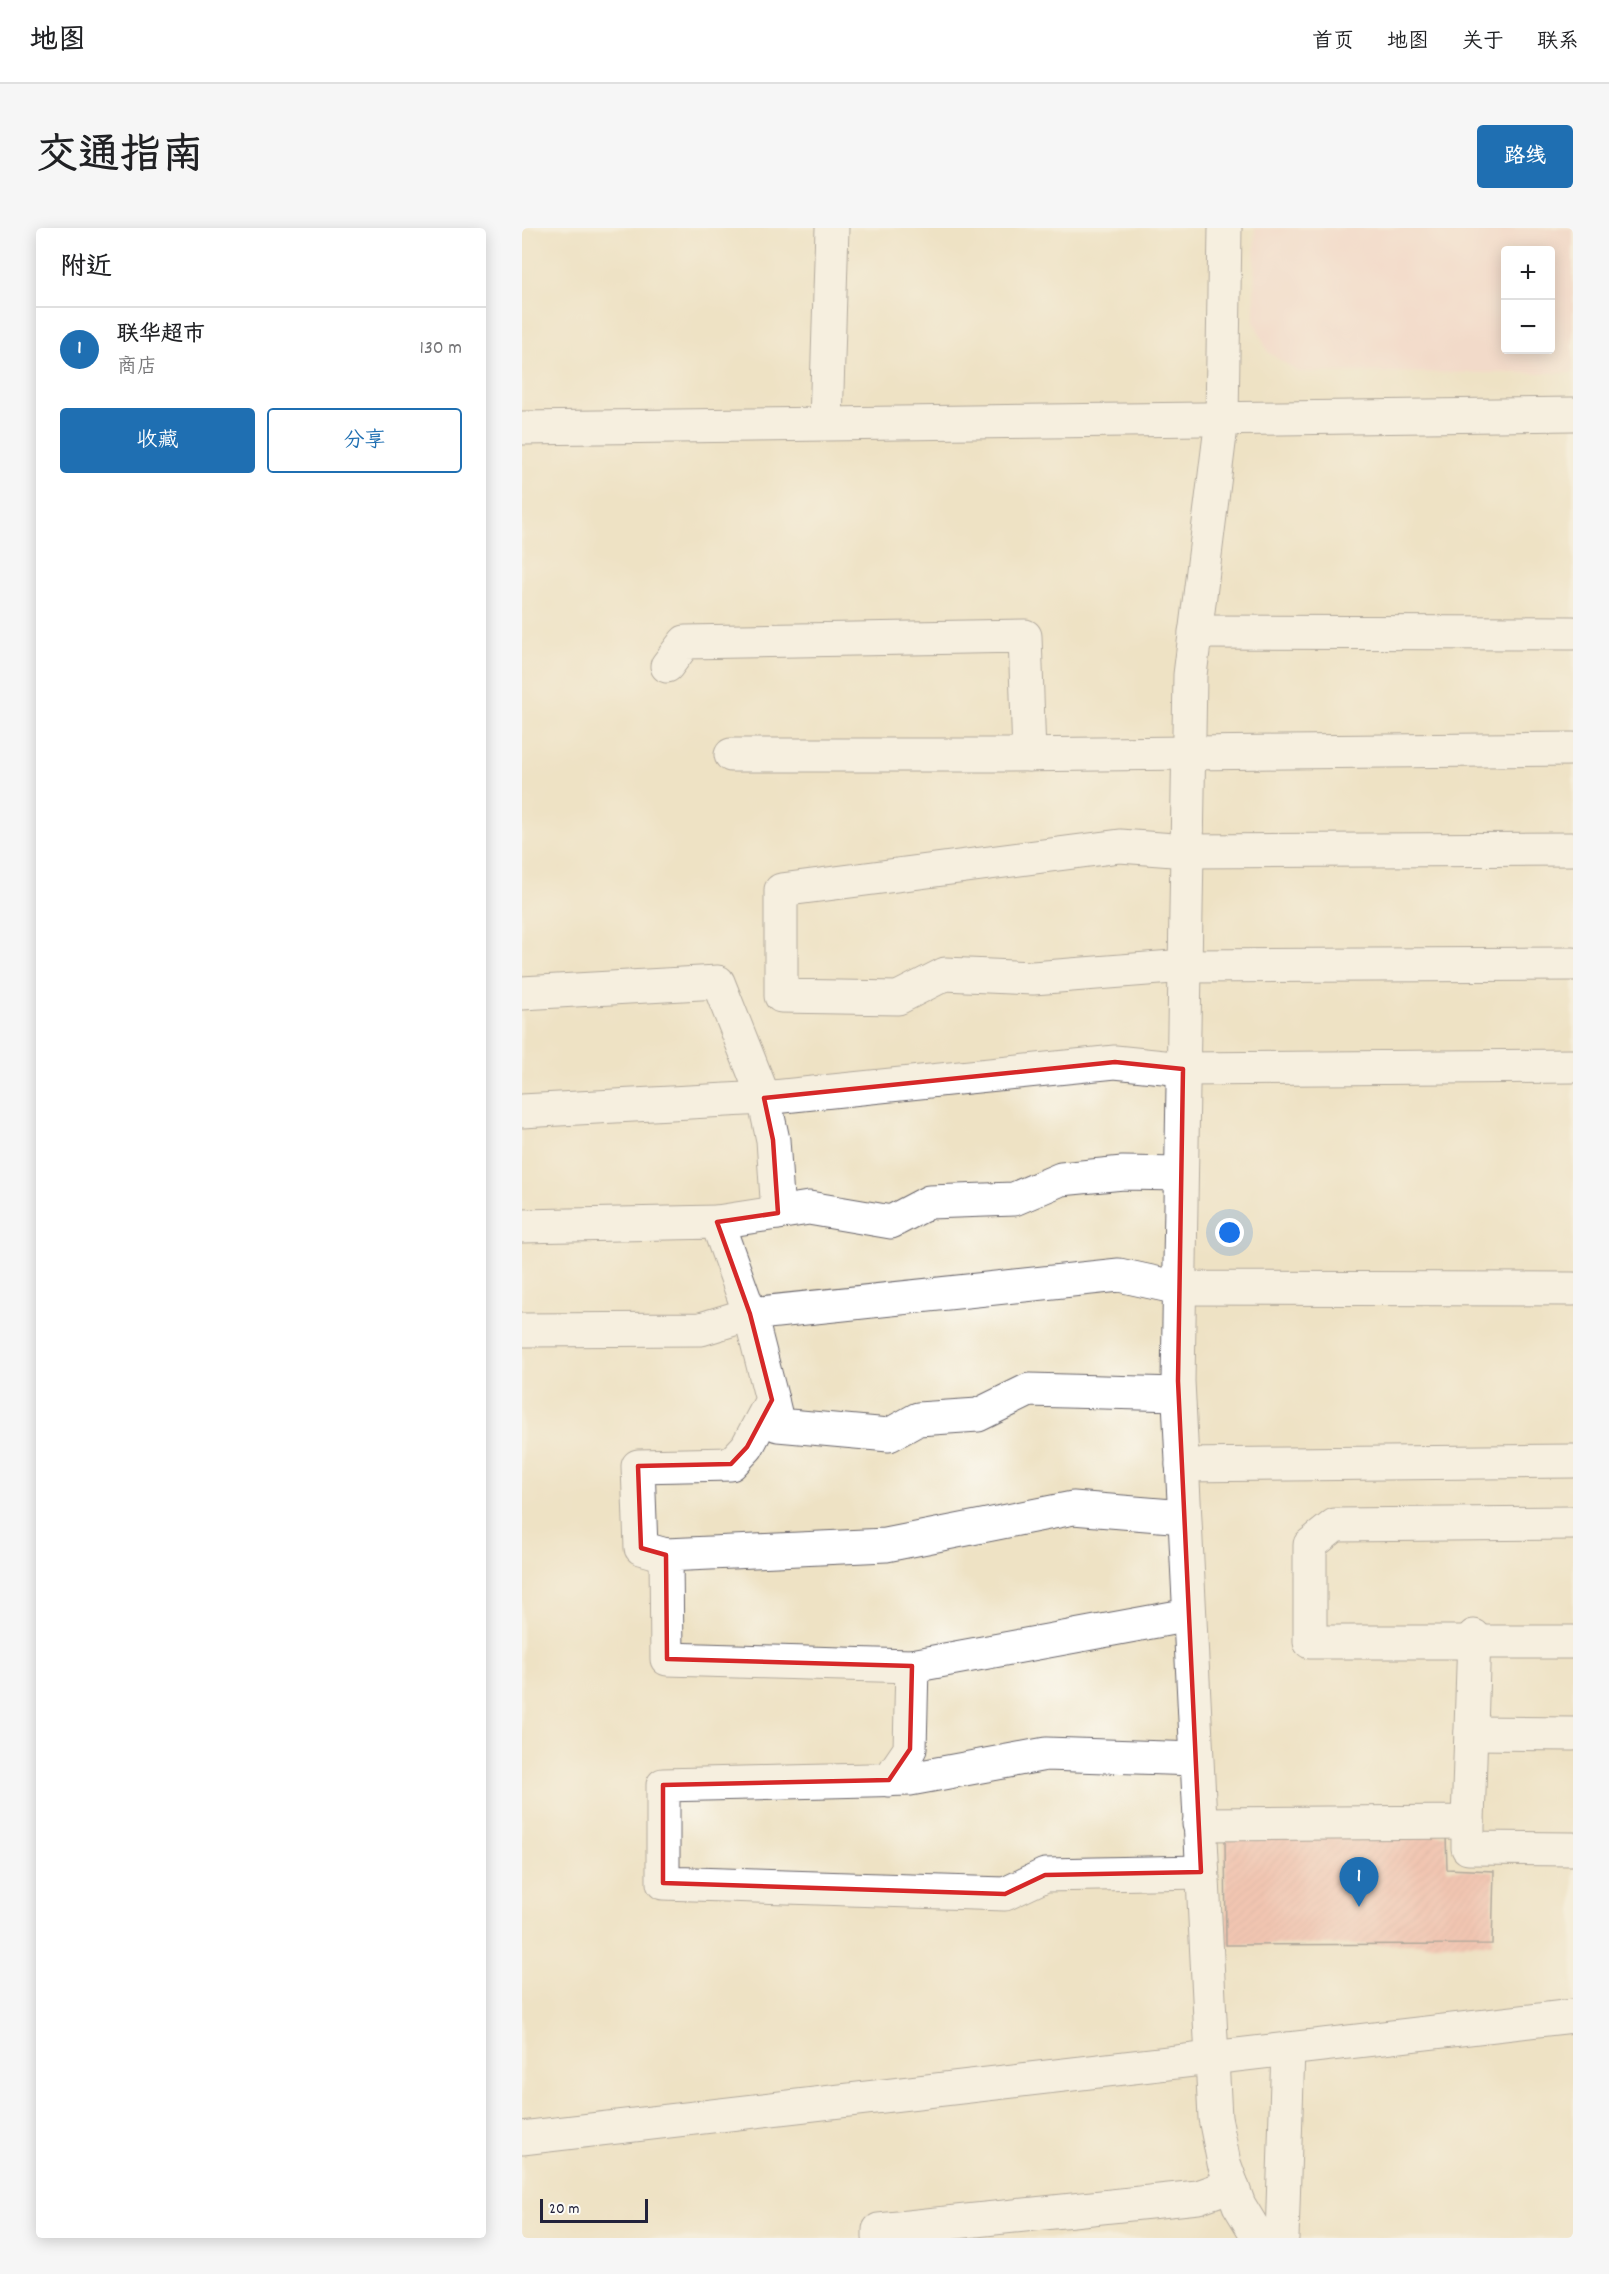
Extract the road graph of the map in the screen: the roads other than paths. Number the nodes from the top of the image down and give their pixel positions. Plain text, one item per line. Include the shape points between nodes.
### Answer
1 (832, 228) edge
2 (1225, 228) edge
3 (1573, 414) edge
4 (1222, 419) junction
5 (826, 423) junction
6 (522, 428) edge
7 (1195, 632) junction
8 (1573, 633) edge
9 (667, 666) dead end
10 (1573, 749) edge
11 (1188, 752) junction
12 (731, 755) dead end
13 (1029, 755) junction
14 (1573, 849) edge
15 (1187, 851) junction
16 (1573, 964) edge
17 (1185, 966) junction
18 (522, 993) edge
19 (1573, 1066) edge
20 (1183, 1069) junction
21 (764, 1098) junction
22 (522, 1111) edge
23 (1181, 1174) junction
24 (778, 1213) junction
25 (717, 1222) junction
26 (522, 1226) edge
27 (1179, 1288) junction
28 (1573, 1289) edge
29 (750, 1314) junction
30 (522, 1330) edge
31 (1178, 1394) junction
32 (772, 1400) junction
33 (1573, 1461) edge
34 (1182, 1465) junction
35 (1184, 1517) junction
36 (1573, 1523) edge
37 (666, 1555) junction
38 (1189, 1615) junction
39 (1474, 1639) junction
40 (1573, 1642) edge
41 (912, 1666) junction
42 (1471, 1733) junction
43 (1573, 1734) edge
44 (1196, 1759) junction
45 (889, 1780) junction
46 (1468, 1822) junction
47 (1199, 1824) junction
48 (1573, 1849) edge
49 (1201, 1872) junction
50 (1573, 2016) edge
51 (1288, 2049) junction
52 (1210, 2058) junction
53 (522, 2138) edge
54 (1232, 2185) junction
55 (879, 2238) edge
56 (1259, 2238) edge
57 (1282, 2238) edge

1 - 5 street
2 - 4 street
3 - 4 street
4 - 5 street
4 - 7 street
5 - 6 street
7 - 8 street
7 - 11 street
9 - 13 street via 685,642 1025,636
10 - 11 street
11 - 13 street
11 - 15 street
12 - 13 street
14 - 15 street
15 - 17 street
15 - 17 street via 1120,846 781,890 781,996 897,998 945,974 1033,978
16 - 17 street
17 - 20 street
18 - 21 street via 718,982
19 - 20 street
20 - 21 street via 1115,1062
20 - 23 street
21 - 22 street
21 - 24 street via 773,1140
23 - 24 street via 1123,1173 1061,1179 1014,1199 929,1202 891,1222 809,1208
23 - 27 street
24 - 25 street
25 - 26 street
25 - 29 street
27 - 28 street
27 - 29 street via 1119,1275
27 - 31 street
29 - 30 street via 701,1329
29 - 32 street
31 - 32 street via 1029,1390 978,1415 918,1419 889,1434 778,1425
31 - 34 street
32 - 37 street via 747,1447 731,1464 638,1466 641,1548
33 - 34 street
34 - 35 street
35 - 37 street via 1072,1509 886,1545
35 - 38 street
36 - 39 street via 1335,1525 1310,1545 1310,1642
37 - 41 street via 667,1659
38 - 41 street
38 - 44 street
39 - 40 street
39 - 42 street
41 - 45 street via 910,1749
42 - 43 street
42 - 46 street
44 - 45 street via 1046,1754
44 - 47 street
45 - 49 street via 663,1785 663,1883 1005,1894 1045,1875
46 - 47 street
46 - 48 street via 1468,1848
47 - 49 street
49 - 52 street
50 - 51 street
51 - 52 street
51 - 57 street
52 - 53 street
52 - 54 street via 1215,2118
54 - 55 street via 1198,2197 879,2230
54 - 56 street

